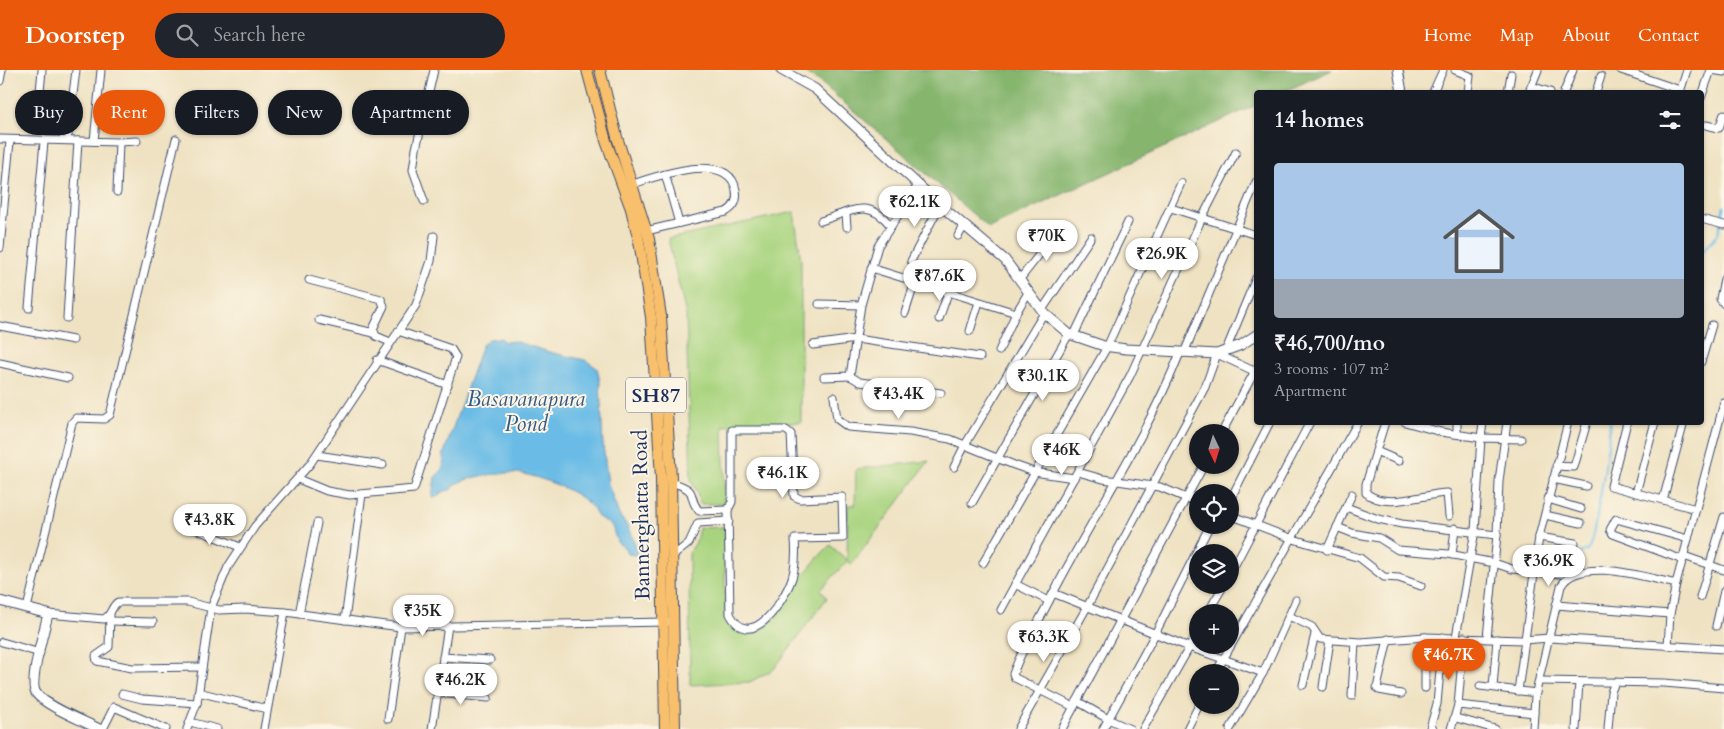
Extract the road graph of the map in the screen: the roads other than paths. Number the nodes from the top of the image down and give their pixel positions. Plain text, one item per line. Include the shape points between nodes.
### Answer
1 (2, 70) edge
2 (42, 70) edge
3 (76, 70) edge
4 (101, 70) edge
5 (434, 70) edge
6 (587, 70) edge
7 (600, 70) edge
8 (781, 70) edge
9 (1398, 70) edge
10 (1443, 70) edge
11 (1455, 70) edge
12 (1538, 70) edge
13 (1573, 70) edge
14 (1621, 70) edge
15 (1687, 70) edge
16 (1467, 72) edge
17 (1724, 72) edge
18 (1511, 74) dead end
19 (1601, 76) dead end
20 (0, 81) edge
21 (1530, 89) edge
22 (40, 90) edge
23 (74, 90) edge
24 (1402, 90) edge
25 (1434, 90) edge
26 (1468, 90) edge
27 (1508, 90) edge
28 (1565, 90) edge
29 (1597, 90) edge
30 (1677, 90) edge
31 (1680, 90) edge
32 (1704, 90) edge
33 (1724, 114) edge
34 (1706, 125) dead end
35 (0, 139) edge
36 (176, 139) dead end
37 (10, 141) junction
38 (78, 141) junction
39 (94, 141) junction
40 (137, 141) dead end
41 (44, 142) junction
42 (119, 142) junction
43 (1236, 152) dead end
44 (665, 174) junction
45 (1181, 182) dead end
46 (633, 184) junction
47 (918, 185) junction
48 (1254, 187) edge
49 (117, 192) dead end
50 (424, 201) dead end
51 (940, 205) junction
52 (1171, 208) junction
53 (846, 214) junction
54 (1202, 218) junction
55 (1704, 219) edge
56 (821, 221) dead end
57 (1128, 222) dead end
58 (678, 223) junction
59 (965, 225) junction
60 (1724, 225) edge
61 (891, 226) junction
62 (847, 228) dead end
63 (1237, 229) junction
64 (646, 231) junction
65 (1056, 232) dead end
66 (1254, 234) edge
67 (434, 236) dead end
68 (958, 236) dead end
69 (1091, 237) dead end
70 (0, 248) edge
71 (911, 261) dead end
72 (871, 268) junction
73 (1020, 279) junction
74 (1724, 279) edge
75 (309, 280) dead end
76 (915, 282) junction
77 (1254, 282) edge
78 (1029, 291) junction
79 (948, 293) junction
80 (979, 302) junction
81 (819, 304) dead end
82 (1724, 304) edge
83 (861, 305) junction
84 (29, 308) dead end
85 (1016, 312) junction
86 (1043, 312) junction
87 (905, 313) dead end
88 (67, 318) dead end
89 (319, 320) dead end
90 (657, 320) junction
91 (939, 320) dead end
92 (1712, 325) dead end
93 (0, 326) edge
94 (398, 330) junction
95 (970, 331) dead end
96 (374, 333) junction
97 (1071, 335) junction
98 (1254, 336) edge
99 (856, 339) junction
100 (72, 340) dead end
101 (390, 342) junction
102 (813, 344) dead end
103 (1107, 347) junction
104 (999, 350) dead end
105 (1142, 351) junction
106 (1221, 352) junction
107 (1704, 352) edge
108 (1182, 353) junction
109 (980, 357) dead end
110 (377, 360) junction
111 (0, 363) edge
112 (1254, 370) edge
113 (1254, 375) edge
114 (850, 376) junction
115 (824, 377) dead end
116 (68, 378) dead end
117 (448, 385) junction
118 (941, 393) dead end
119 (834, 397) dead end
120 (1724, 403) edge
121 (1723, 413) edge
122 (1226, 424) edge
123 (1268, 425) edge
124 (1308, 425) edge
125 (1356, 425) edge
126 (1384, 425) edge
127 (1418, 425) edge
128 (1456, 425) edge
129 (1483, 425) edge
130 (1506, 425) edge
131 (1567, 425) edge
132 (1586, 425) edge
133 (1626, 425) edge
134 (1655, 425) edge
135 (1683, 425) edge
136 (1457, 434) junction
137 (1481, 438) junction
138 (1504, 439) junction
139 (1521, 439) dead end
140 (965, 445) junction
141 (1376, 451) junction
142 (317, 455) junction
143 (998, 460) junction
144 (1399, 461) dead end
145 (383, 465) dead end
146 (1556, 466) junction
147 (954, 467) dead end
148 (1034, 472) junction
149 (1199, 474) edge
150 (1076, 475) junction
151 (298, 478) junction
152 (1553, 479) junction
153 (1116, 481) junction
154 (671, 482) junction
155 (1238, 484) edge
156 (1150, 486) junction
157 (1586, 486) dead end
158 (1636, 493) junction
159 (362, 494) junction
160 (1352, 494) dead end
161 (1186, 498) junction
162 (1189, 499) edge
163 (1548, 499) junction
164 (1663, 500) junction
165 (972, 503) dead end
166 (1346, 507) junction
167 (1581, 509) dead end
168 (1696, 509) junction
169 (728, 510) junction
170 (1449, 516) dead end
171 (1545, 516) junction
172 (1724, 518) edge
173 (1239, 519) edge
174 (728, 522) junction
175 (317, 523) dead end
176 (1581, 524) dead end
177 (188, 526) dead end
178 (1257, 526) junction
179 (1337, 527) junction
180 (1455, 528) junction
181 (1476, 531) junction
182 (1205, 534) edge
183 (1497, 535) junction
184 (1539, 537) junction
185 (1293, 539) junction
186 (1688, 539) junction
187 (1575, 543) dead end
188 (240, 547) junction
189 (1327, 550) junction
190 (1452, 554) junction
191 (673, 556) junction
192 (1239, 558) edge
193 (1683, 558) junction
194 (1471, 559) junction
195 (983, 563) dead end
196 (1494, 563) junction
197 (1710, 566) junction
198 (1724, 570) edge
199 (1534, 571) junction
200 (1561, 574) dead end
201 (1015, 584) junction
202 (1676, 584) junction
203 (1421, 586) dead end
204 (1724, 591) edge
205 (1053, 593) junction
206 (1700, 597) dead end
207 (1296, 600) dead end
208 (0, 601) edge
209 (1049, 601) junction
210 (1556, 605) junction
211 (1087, 607) junction
212 (27, 608) junction
213 (211, 608) junction
214 (1001, 610) dead end
215 (285, 612) junction
216 (48, 614) junction
217 (299, 614) junction
218 (1670, 614) junction
219 (1289, 616) junction
220 (110, 618) junction
221 (345, 620) junction
222 (1122, 620) junction
223 (154, 622) dead end
224 (667, 622) junction
225 (448, 626) junction
226 (1716, 626) dead end
227 (401, 627) junction
228 (1155, 634) junction
229 (1315, 634) junction
230 (1456, 637) junction
231 (1425, 638) junction
232 (1442, 638) junction
233 (1464, 638) junction
234 (1487, 638) junction
235 (1550, 638) junction
236 (1388, 639) junction
237 (1497, 639) junction
238 (1330, 640) junction
239 (1524, 640) junction
240 (2, 642) dead end
241 (1355, 642) junction
242 (1668, 646) junction
243 (1189, 647) joint
244 (1724, 649) edge
245 (40, 653) junction
246 (1211, 654) edge
247 (443, 657) junction
248 (1223, 658) junction
249 (490, 660) dead end
250 (1220, 664) edge
251 (202, 667) junction
252 (1263, 673) junction
253 (1540, 681) junction
254 (1579, 682) junction
255 (1615, 682) junction
256 (1303, 684) dead end
257 (1480, 686) dead end
258 (1323, 687) dead end
259 (1493, 687) junction
260 (1425, 688) dead end
261 (1724, 688) edge
262 (1518, 690) junction
263 (1040, 691) junction
264 (198, 692) junction
265 (437, 693) junction
266 (1536, 693) junction
267 (122, 694) dead end
268 (1401, 694) dead end
269 (1352, 696) dead end
270 (488, 698) dead end
271 (197, 703) junction
272 (1076, 704) junction
273 (1458, 705) junction
274 (267, 709) junction
275 (1534, 713) junction
276 (1194, 714) edge
277 (1456, 718) junction
278 (388, 719) dead end
279 (1108, 719) junction
280 (189, 726) edge
281 (101, 729) edge
282 (166, 729) edge
283 (217, 729) edge
284 (264, 729) edge
285 (432, 729) edge
286 (666, 729) edge
287 (676, 729) edge
288 (1018, 729) edge
289 (1062, 729) edge
290 (1103, 729) edge
291 (1130, 729) edge
292 (1143, 729) edge
293 (1187, 729) edge
294 (1230, 729) edge
295 (1433, 729) edge
296 (1451, 729) edge
297 (1495, 729) edge
298 (1533, 729) edge
299 (1576, 729) edge
300 (1608, 729) edge

1 - 20 street
2 - 22 street
3 - 23 street
4 - 39 street
5 - 50 street via 413,170
6 - 90 main road, Bannerghatta Road / SH87 via 639,241
7 - 46 main road, Bannerghatta Road / SH87
8 - 47 street via 815,89
9 - 24 street
10 - 25 street
11 - 16 street
12 - 21 street
13 - 28 street
14 - 30 street
15 - 31 street
16 - 26 street via 1470,76
17 - 32 street via 1711,70
18 - 27 street
19 - 29 street
33 - 34 street via 1720,128
35 - 37 street
36 - 212 street via 110,415 104,419 76,418 72,423
37 - 41 street
37 - 70 street
38 - 39 street
38 - 41 street
38 - 88 street
39 - 42 street
40 - 42 street
41 - 84 street
42 - 49 street
43 - 54 street
44 - 46 street
44 - 58 street
44 - 58 street via 716,169 730,176 736,188 736,202 726,212
45 - 52 street
46 - 64 main road, Bannerghatta Road / SH87
47 - 51 street
47 - 61 street
48 - 63 street
51 - 59 street
51 - 71 street
52 - 54 street
52 - 103 street
53 - 56 street
53 - 61 street via 864,208 875,210
53 - 62 street
54 - 63 street
54 - 105 street
55 - 60 street
57 - 97 street
58 - 64 street
59 - 68 street
59 - 73 street via 1005,260
61 - 72 street via 878,246
63 - 66 street
63 - 108 street
64 - 90 main road, Bannerghatta Road / SH87
65 - 73 street
67 - 94 street via 431,261 416,305
69 - 86 street
72 - 76 street
72 - 83 street
73 - 78 street
74 - 82 street via 1720,299
75 - 96 street via 381,299 384,306
76 - 79 street
76 - 87 street
77 - 106 street
78 - 85 street
78 - 86 street
79 - 80 street
79 - 91 street
80 - 85 street
80 - 95 street
81 - 83 street
83 - 99 street
85 - 104 street
86 - 97 street
86 - 140 street
89 - 96 street
90 - 154 main road, Bannerghatta Road / SH87
90 - 224 main road, Bannerghatta Road / SH87
92 - 107 street
93 - 100 street
94 - 101 street
94 - 117 street via 454,352 456,357
96 - 101 street
97 - 103 street
97 - 143 street
98 - 106 street
99 - 102 street
99 - 109 street
99 - 114 street
101 - 110 street
103 - 105 street
103 - 148 street
105 - 108 street
105 - 150 street
106 - 108 street
106 - 112 street
106 - 156 street
108 - 153 street
110 - 117 street
110 - 142 street
111 - 116 street
113 - 122 street
114 - 115 street
114 - 118 street via 860,382
117 - 159 street via 414,489
119 - 140 street via 837,419 848,427 910,432
120 - 121 street
121 - 168 street
123 - 155 street
124 - 178 street
125 - 185 street
126 - 141 street
127 - 136 street
128 - 136 street
129 - 137 street
130 - 138 street
131 - 146 street
132 - 146 street via 1574,467
133 - 158 street via 1611,486
134 - 158 street
135 - 164 street
136 - 137 street
137 - 138 street
137 - 181 street
138 - 139 street
138 - 183 street
140 - 143 street
140 - 147 street
141 - 144 street
141 - 170 street via 1366,493 1374,499 1388,500 1447,493
142 - 145 street
142 - 151 street
143 - 148 street
143 - 165 street
146 - 152 street
148 - 150 street
148 - 195 street
149 - 161 street
150 - 153 street
150 - 201 street
151 - 159 street via 327,490
151 - 188 street
152 - 157 street
152 - 163 street
153 - 156 street
153 - 205 street
154 - 169 street via 692,492 699,511
154 - 191 main road, Bannerghatta Road / SH87
156 - 161 street
156 - 211 street
158 - 164 street
159 - 221 street
160 - 166 street
161 - 162 street
161 - 222 street
163 - 167 street
163 - 171 street
164 - 168 street
166 - 179 street
166 - 180 street via 1402,524
168 - 186 street
169 - 174 street
169 - 174 street via 732,502 732,430 786,430 791,434 794,496 800,499 842,498 843,538 795,539 794,571 784,596 764,623 747,628 738,624 730,614
171 - 176 street
171 - 184 street
172 - 197 street
173 - 178 street
174 - 191 street via 698,523 689,543
175 - 217 street
177 - 188 street
178 - 185 street
178 - 192 street
179 - 189 street
179 - 190 street via 1379,538 1398,550
180 - 181 street
180 - 190 street
181 - 183 street
181 - 194 street
182 - 228 street
183 - 196 street
184 - 187 street
184 - 199 street
185 - 189 street
185 - 248 street
186 - 193 street
186 - 193 street via 1616,519 1611,526 1613,534
188 - 213 street
189 - 203 street via 1360,558 1384,577 1399,578
190 - 194 street
191 - 224 main road, Bannerghatta Road / SH87
193 - 197 street
193 - 202 street
194 - 196 street
194 - 230 street
196 - 199 street via 1504,568
196 - 234 street
197 - 198 street
197 - 206 street
199 - 200 street
199 - 239 street
201 - 209 street
201 - 214 street
202 - 210 street via 1591,570 1573,573 1564,580
202 - 218 street
204 - 226 street
205 - 209 street
205 - 211 street
207 - 219 street
208 - 212 street
209 - 263 street via 1013,674
210 - 218 street
210 - 235 street
211 - 222 street
211 - 263 street
212 - 216 street
213 - 215 street
213 - 220 street via 188,602 118,602
213 - 251 street
215 - 217 street
215 - 274 street
216 - 220 street via 100,620
216 - 245 street
217 - 221 street
218 - 242 street
219 - 229 street via 1312,627
219 - 252 street
220 - 223 street
220 - 251 street via 109,647 96,656 97,661 132,668
221 - 227 street
222 - 228 street
222 - 272 street
224 - 225 street
224 - 286 main road, Bannerghatta Road / SH87
224 - 287 main road, Bannerghatta Road / SH87
225 - 227 street
225 - 247 street
227 - 278 street
228 - 243 street
228 - 279 street
229 - 238 street via 1320,639
229 - 256 street
230 - 232 street
230 - 233 street
231 - 232 street
231 - 236 street
231 - 260 street
232 - 295 street via 1438,704 1430,728
233 - 234 street
233 - 273 street
234 - 237 street
235 - 239 street
235 - 242 street
235 - 253 street
236 - 241 street
236 - 268 street via 1378,688
237 - 239 street
237 - 259 street
238 - 241 street
238 - 258 street
239 - 262 street
240 - 245 street
241 - 269 street
242 - 244 street
243 - 292 street
245 - 281 street via 33,680 34,692
246 - 248 street
247 - 249 street
247 - 265 street
248 - 250 street
248 - 252 street
251 - 264 street
252 - 294 street
253 - 254 street
253 - 266 street
254 - 255 street
254 - 299 street
255 - 261 street
255 - 300 street
257 - 259 street
259 - 262 street
262 - 266 street
263 - 272 street
263 - 288 street
264 - 271 street
264 - 274 street
265 - 270 street
265 - 285 street
266 - 275 street
267 - 271 street via 142,699
271 - 280 street
272 - 279 street
272 - 289 street
273 - 275 street
273 - 277 street
274 - 284 street
275 - 298 street
276 - 293 street
277 - 296 street
277 - 297 street
279 - 290 street
279 - 291 street
280 - 283 street
281 - 282 street via 114,707

